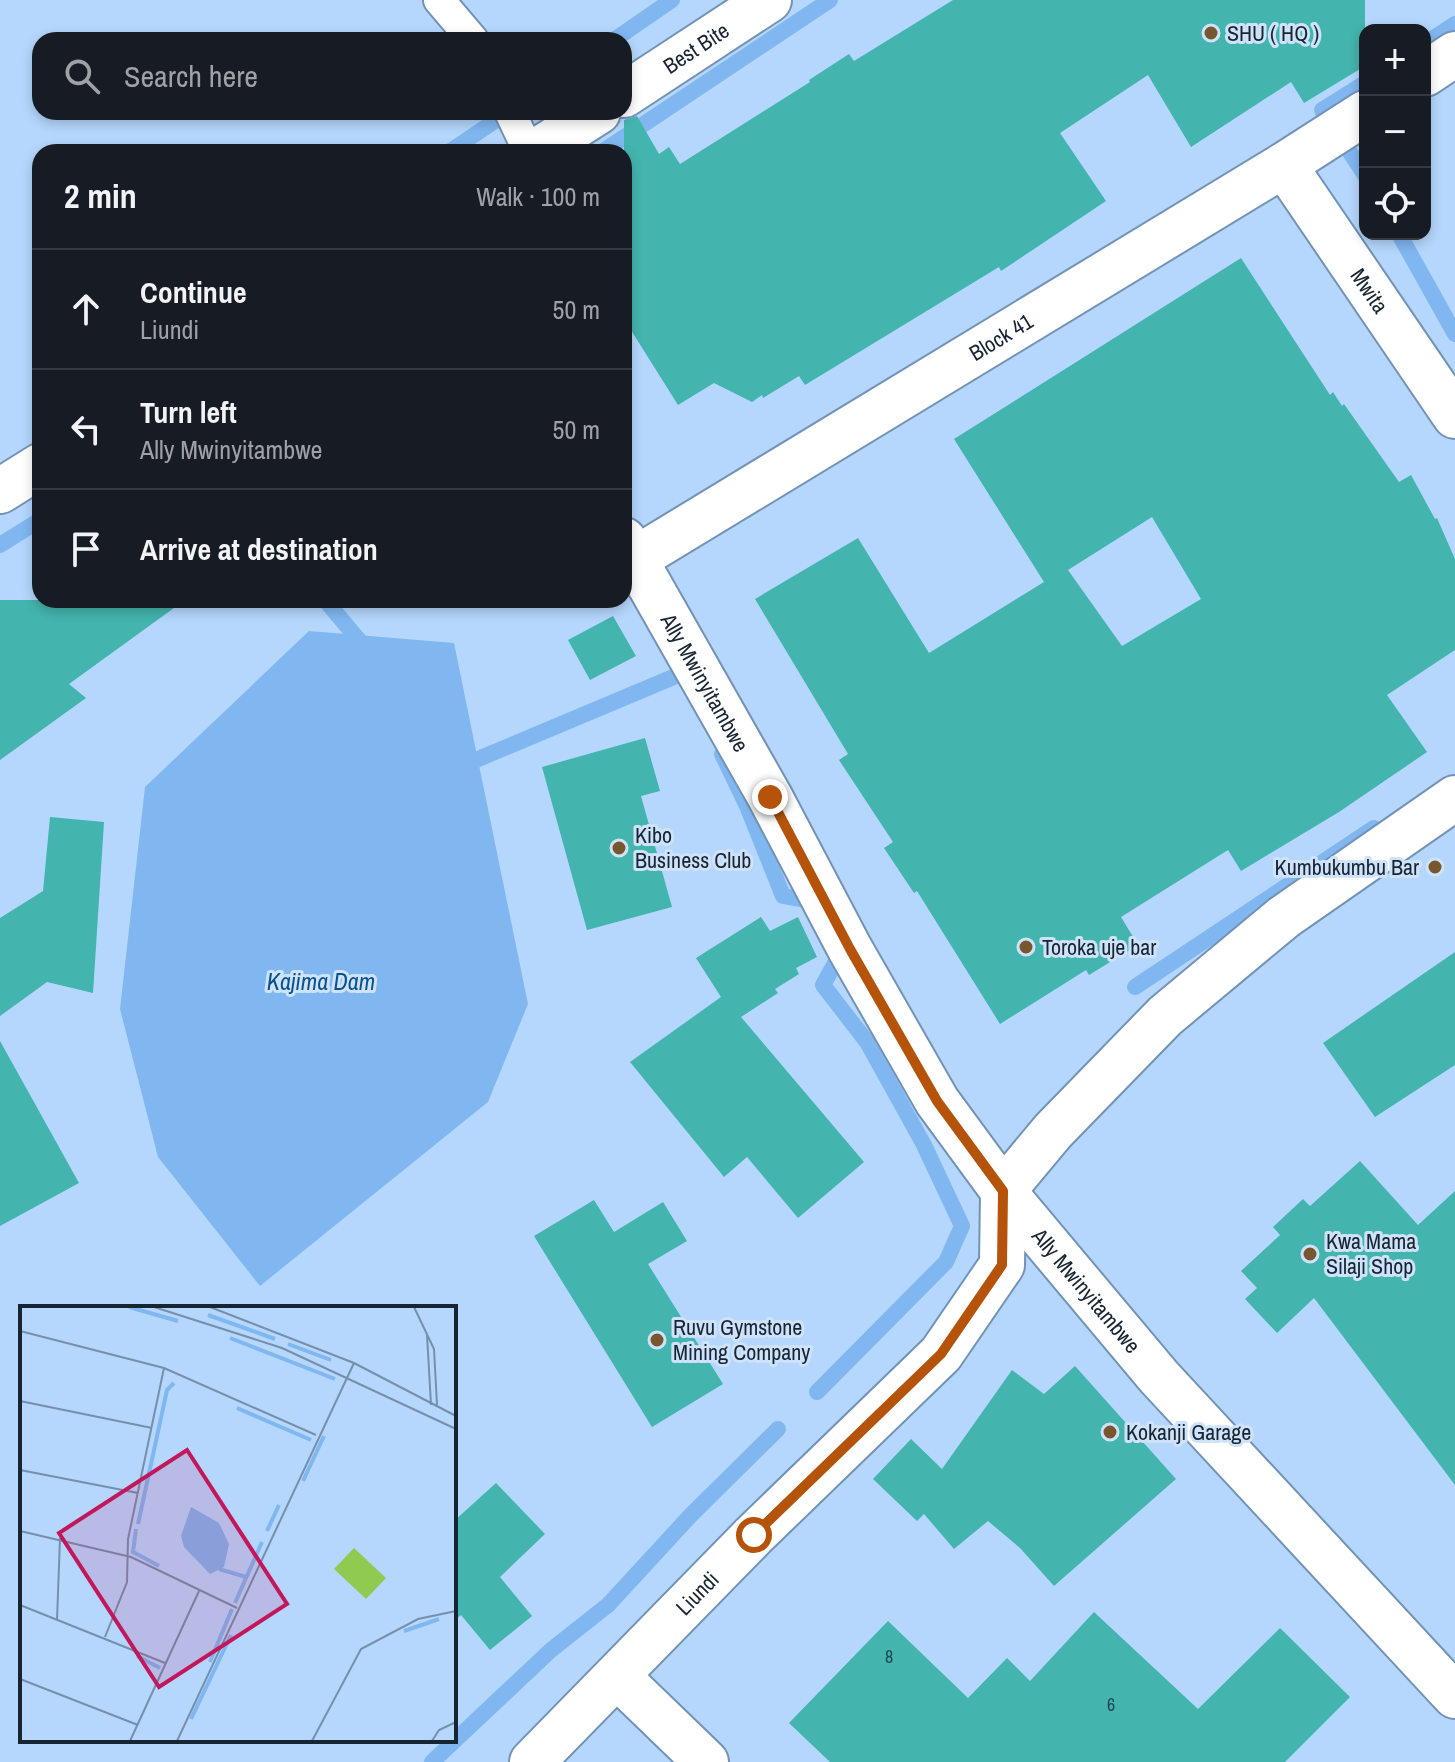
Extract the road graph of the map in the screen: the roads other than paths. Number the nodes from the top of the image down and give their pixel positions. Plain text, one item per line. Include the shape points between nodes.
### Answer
1 (439, 0) edge
2 (769, 0) edge
3 (466, 32) edge
4 (1455, 54) edge
5 (1431, 70) edge
6 (632, 90) edge
7 (1359, 117) edge
8 (514, 120) edge
9 (585, 120) edge
10 (528, 144) edge
11 (545, 144) edge
12 (1284, 165) junction
13 (1455, 416) edge
14 (32, 471) edge
15 (0, 491) edge
16 (632, 549) edge
17 (632, 554) edge
18 (1455, 798) edge
19 (1003, 1191) junction
20 (617, 1676) junction
21 (1455, 1696) edge
22 (532, 1762) edge
23 (706, 1762) edge

1 - 3 lane
2 - 6 street, Best Bite
4 - 5 street
7 - 12 street, Block 41
8 - 10 lane
9 - 11 street
12 - 13 street, Mwita
12 - 16 street, Block 41
14 - 15 street
17 - 19 street, Ally Mwinyitambwe via 937,1101
18 - 19 street via 1284,917 1165,1016 1053,1131
19 - 20 street, Liundi via 1002,1265 941,1354
19 - 21 street, Ally Mwinyitambwe via 1159,1377
20 - 22 street, Liundi
20 - 23 street

